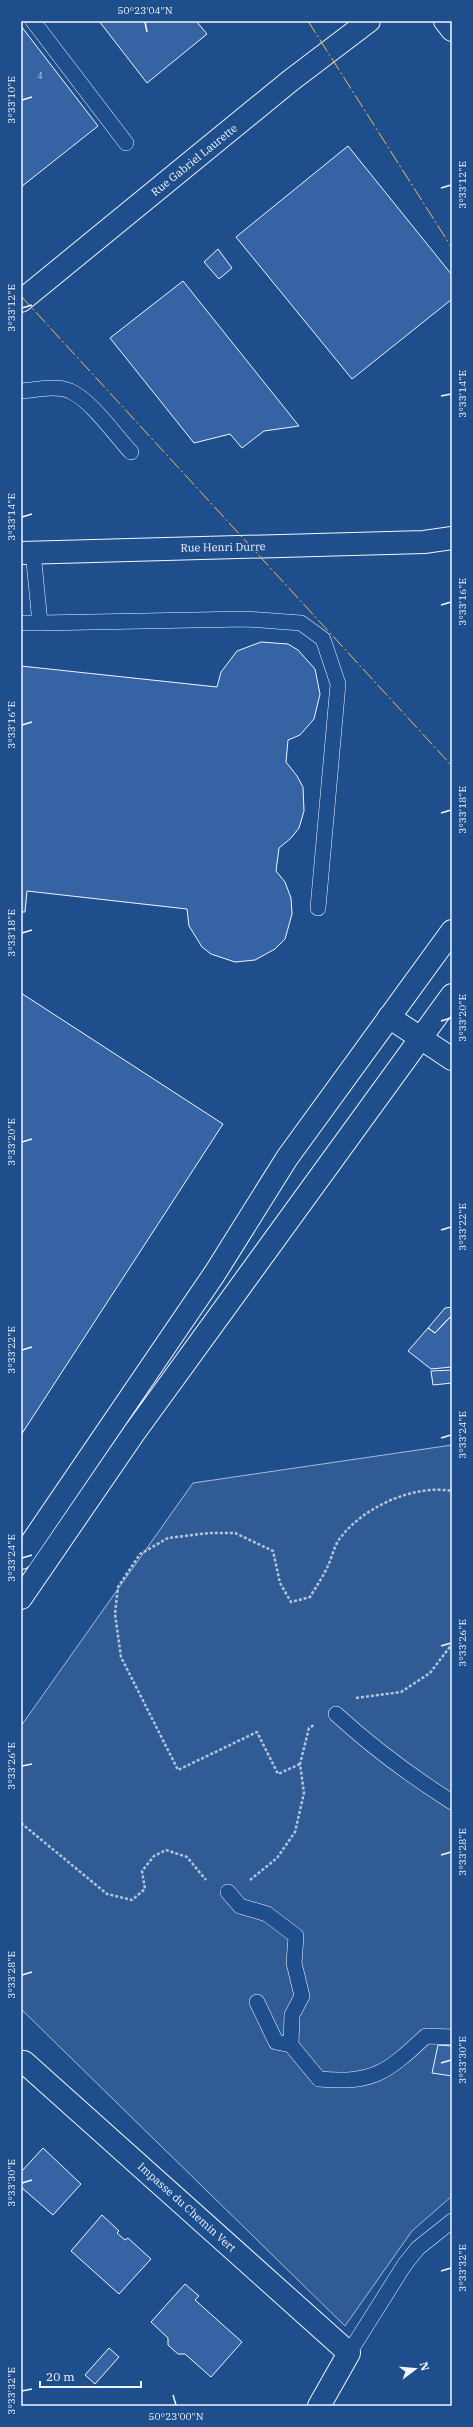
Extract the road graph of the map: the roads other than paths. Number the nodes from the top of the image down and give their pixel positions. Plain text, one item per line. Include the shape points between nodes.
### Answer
1 (33, 21) edge
2 (369, 21) edge
3 (445, 21) edge
4 (452, 30) edge
5 (126, 143) dead end
6 (21, 301) edge
7 (21, 391) edge
8 (131, 452) dead end
9 (452, 538) edge
10 (424, 542) junction
11 (452, 545) edge
12 (27, 553) edge
13 (21, 623) edge
14 (40, 623) junction
15 (318, 908) dead end
16 (452, 931) edge
17 (452, 995) edge
18 (389, 1017) junction
19 (420, 1040) junction
20 (452, 1059) edge
21 (21, 1558) edge
22 (21, 1598) edge
23 (336, 1714) road end
24 (452, 1802) edge
25 (228, 1892) road end
26 (256, 2002) dead end
27 (452, 2037) edge
28 (291, 2045) junction
29 (24, 2062) dead end
30 (452, 2221) edge
31 (349, 2352) junction
32 (321, 2405) edge

1 - 5 lane
2 - 6 main road, Rue Gabriel Laurette via 290,81
3 - 4 main road
7 - 8 lane via 70,391 87,404
9 - 10 main road, Rue Henri Durre
10 - 11 main road, Rue Henri Durre
10 - 12 main road, Rue Henri Durre
12 - 14 lane
13 - 14 lane
14 - 15 lane via 246,619 301,623 323,640 338,684
16 - 18 main road
17 - 19 main road
18 - 19 main road
18 - 21 main road via 287,1158 215,1273
19 - 20 main road
19 - 22 main road via 134,1432
23 - 24 lane via 366,1742
25 - 28 lane via 240,1906 267,1914 296,1936 294,1963 302,1996 292,2015
26 - 28 lane via 276,2042
27 - 28 lane via 426,2036 396,2063 369,2078 347,2082 319,2079
29 - 31 main road, Impasse du Chemin Vert
30 - 31 lane via 418,2248
31 - 32 main road

